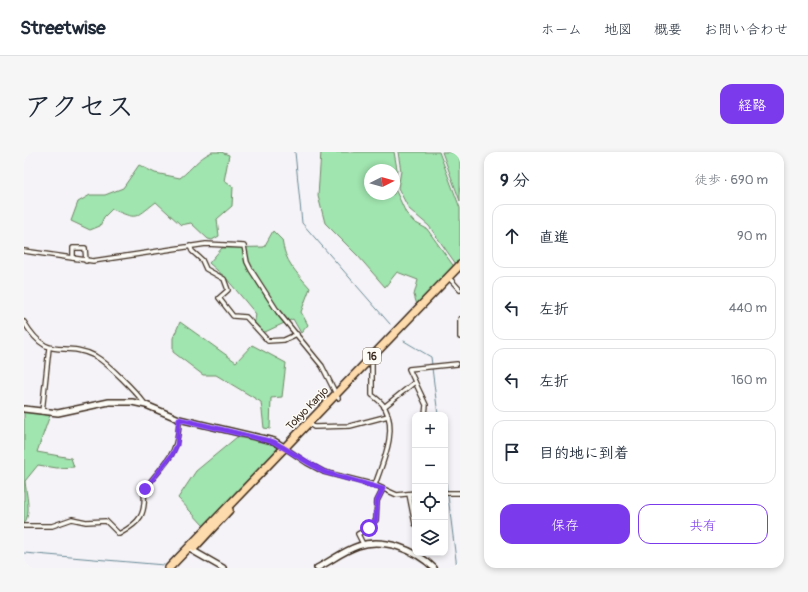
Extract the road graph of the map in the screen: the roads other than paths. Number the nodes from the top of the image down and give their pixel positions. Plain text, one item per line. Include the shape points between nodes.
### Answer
1 (190, 246) junction
2 (24, 251) edge
3 (73, 258) junction
4 (86, 261) junction
5 (460, 265) edge
6 (460, 271) edge
7 (451, 280) junction
8 (460, 290) edge
9 (460, 319) edge
10 (24, 322) edge
11 (297, 334) junction
12 (460, 337) edge
13 (49, 348) junction
14 (372, 362) junction
15 (457, 364) dead end
16 (415, 382) junction
17 (337, 396) junction
18 (146, 405) junction
19 (384, 407) junction
20 (24, 409) edge
21 (42, 412) junction
22 (425, 412) edge
23 (388, 416) junction
24 (179, 419) junction
25 (311, 425) junction
26 (286, 448) junction
27 (375, 486) junction
28 (383, 489) junction
29 (448, 493) edge
30 (460, 493) edge
31 (409, 494) junction
32 (412, 494) edge
33 (414, 520) edge
34 (24, 526) edge
35 (363, 544) junction
36 (189, 549) junction
37 (412, 552) edge
38 (420, 556) edge
39 (169, 568) edge
40 (175, 568) edge
41 (223, 568) edge
42 (317, 568) edge
43 (434, 568) edge

1 - 4 street
1 - 11 street via 244,246 251,270 278,312
1 - 11 street via 206,269 224,279 228,290 219,298 233,316 244,315 268,341 284,340
2 - 3 street
3 - 4 street
3 - 4 street via 73,248 84,248
5 - 17 highway, Tokyo Kanjo / 16
6 - 7 highway, Tokyo Kanjo / 16
7 - 8 street
7 - 14 highway, Tokyo Kanjo / 16
9 - 12 street
10 - 13 street via 37,340
11 - 17 street via 322,366
13 - 18 street via 95,357
13 - 21 street
14 - 17 highway, Tokyo Kanjo / 16
14 - 19 street via 372,395
15 - 16 street via 409,369
16 - 19 street
16 - 22 street via 426,405
17 - 25 highway, Tokyo Kanjo / 16
17 - 26 highway, Tokyo Kanjo / 16
18 - 21 street via 124,401 108,402 66,412
18 - 24 street
19 - 23 street
20 - 21 street
23 - 25 street via 350,426
23 - 27 street via 388,443
24 - 26 street via 274,442
24 - 34 street via 177,445 144,490 145,507 133,526 119,534 102,520 86,522 72,519 52,526
25 - 26 highway, Tokyo Kanjo / 16
26 - 27 street via 324,472
26 - 36 highway, Tokyo Kanjo / 16
27 - 28 street
28 - 31 street via 397,495
28 - 35 street via 377,501 376,520 369,528 358,534
29 - 30 street
31 - 32 street
31 - 33 street
35 - 37 street via 380,543
35 - 42 street
36 - 39 highway, Tokyo Kanjo / 16
36 - 40 highway, Tokyo Kanjo / 16
36 - 41 street
38 - 43 street

